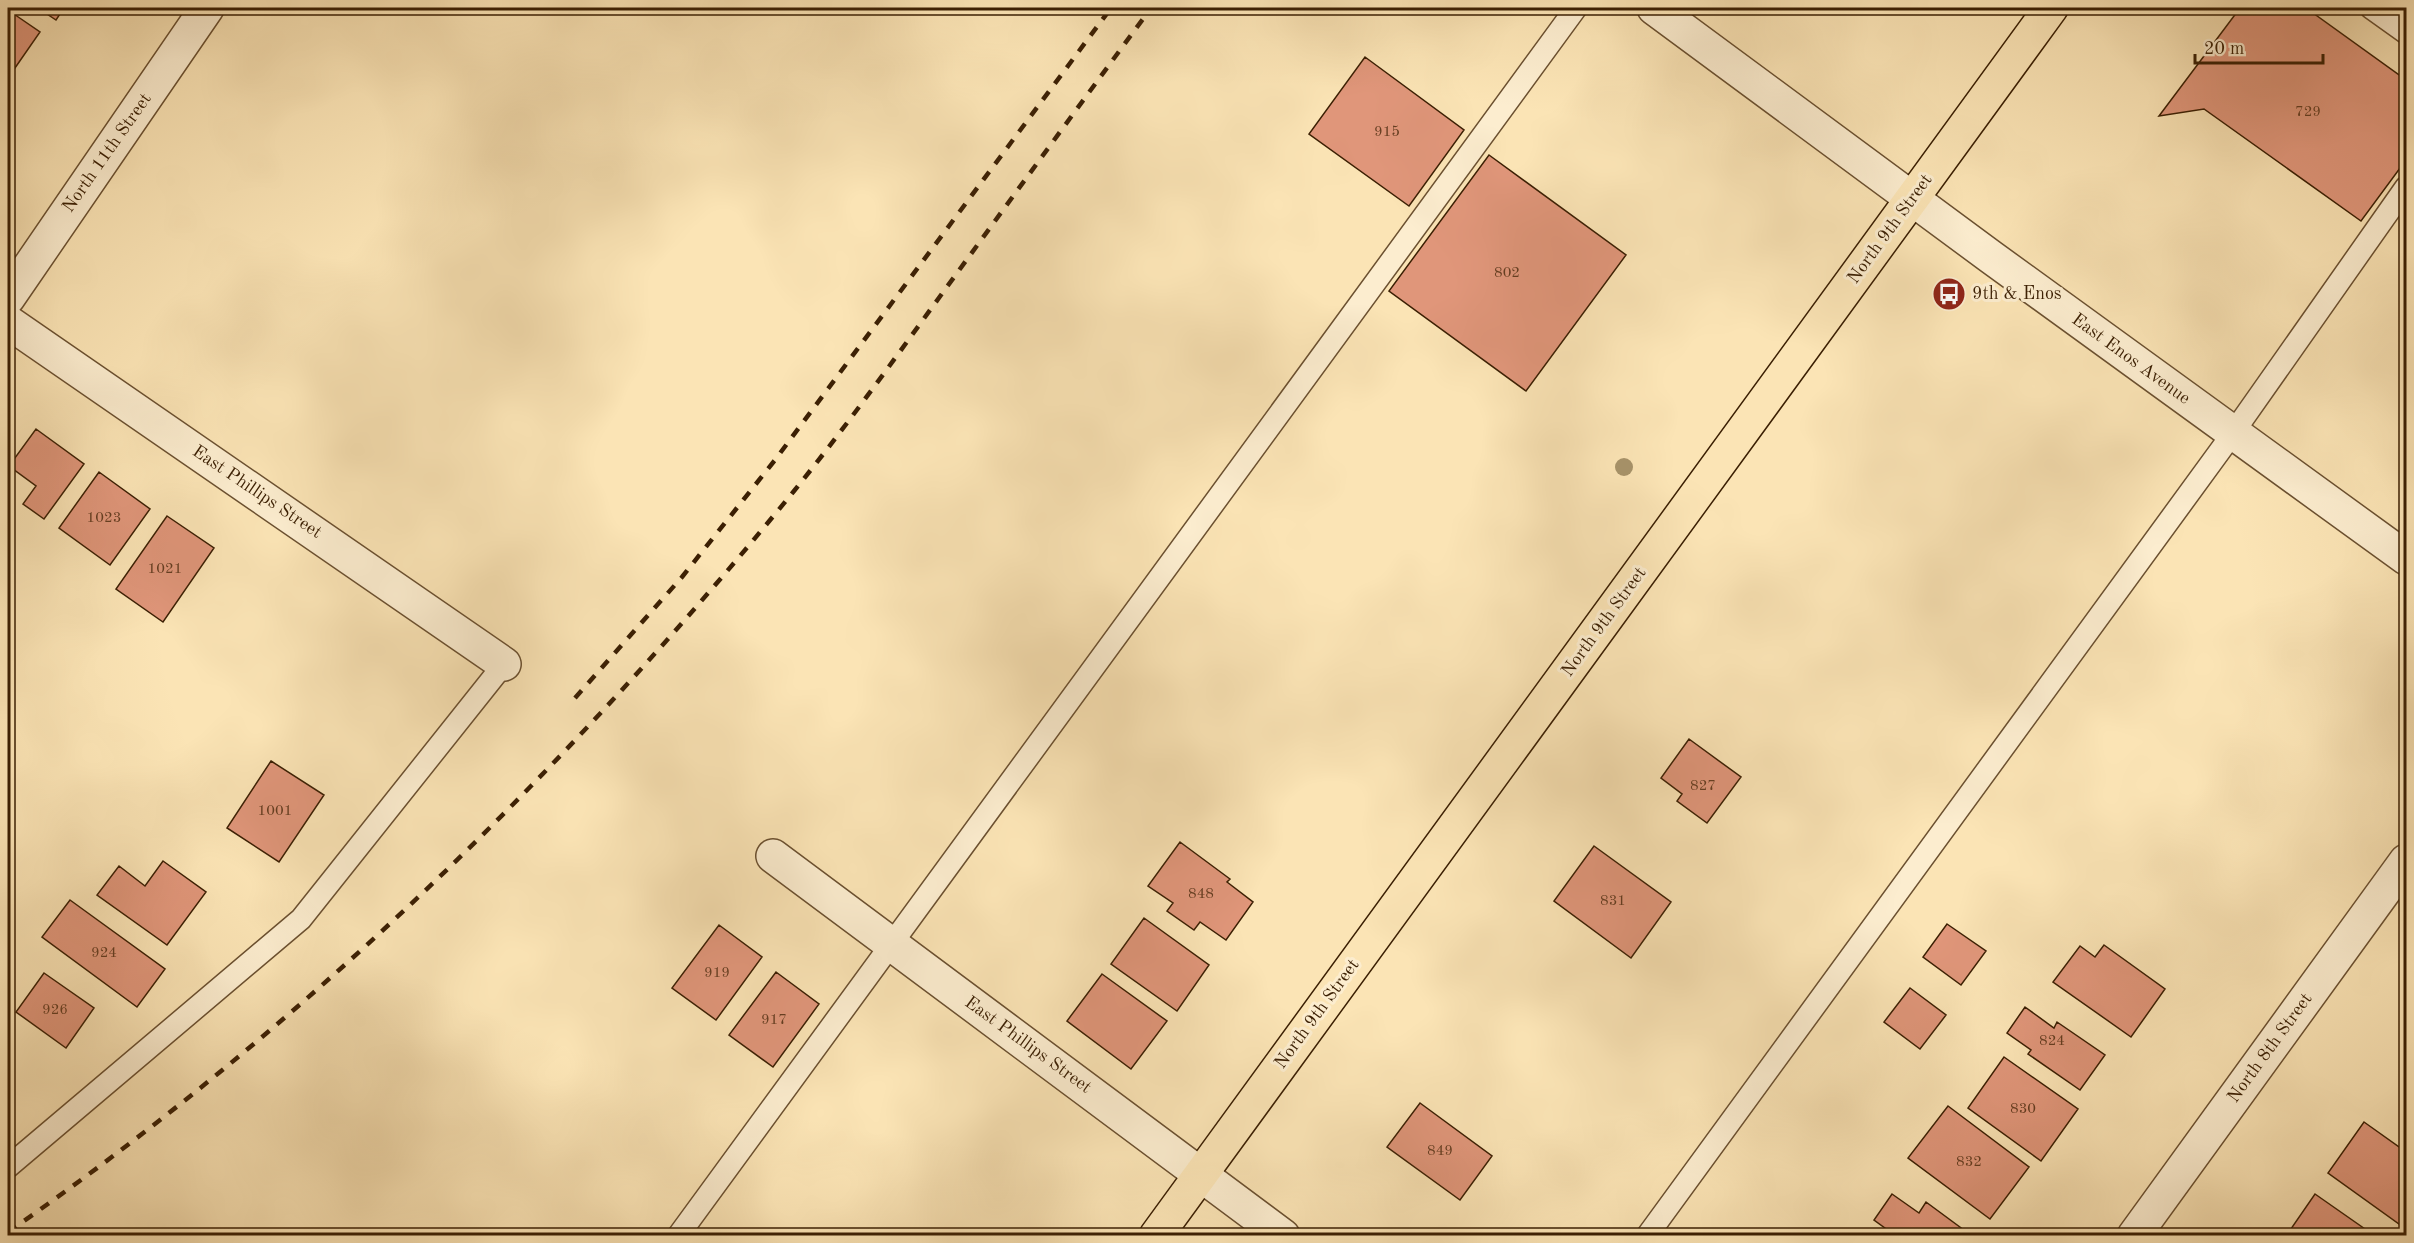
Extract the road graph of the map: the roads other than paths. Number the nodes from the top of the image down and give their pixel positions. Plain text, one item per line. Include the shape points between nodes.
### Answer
1 (207, 8) edge
2 (1576, 8) edge
3 (1654, 8) edge
4 (2051, 8) edge
5 (2371, 8) edge
6 (2406, 33) edge
7 (2406, 188) edge
8 (1913, 198) junction
9 (8, 298) edge
10 (8, 322) edge
11 (2233, 434) junction
12 (2406, 558) edge
13 (504, 664) joint
14 (773, 856) dead end
15 (2406, 861) edge
16 (892, 944) junction
17 (8, 1167) edge
18 (1200, 1174) junction
19 (678, 1236) edge
20 (1156, 1236) edge
21 (1283, 1236) edge
22 (1647, 1236) edge
23 (2134, 1236) edge

1 - 9 street, North 11th Street
2 - 16 lane
3 - 8 street, East Enos Avenue
4 - 8 main road, North 9th Street
5 - 6 lane
7 - 11 lane
8 - 11 street, East Enos Avenue
8 - 18 main road, North 9th Street
10 - 13 street, East Phillips Street
11 - 12 street, East Enos Avenue
11 - 22 lane
13 - 17 lane via 301,919
14 - 16 street, East Phillips Street
15 - 23 street, North 8th Street
16 - 18 street, East Phillips Street
16 - 19 lane
18 - 20 main road, North 9th Street
18 - 21 street, East Phillips Street

